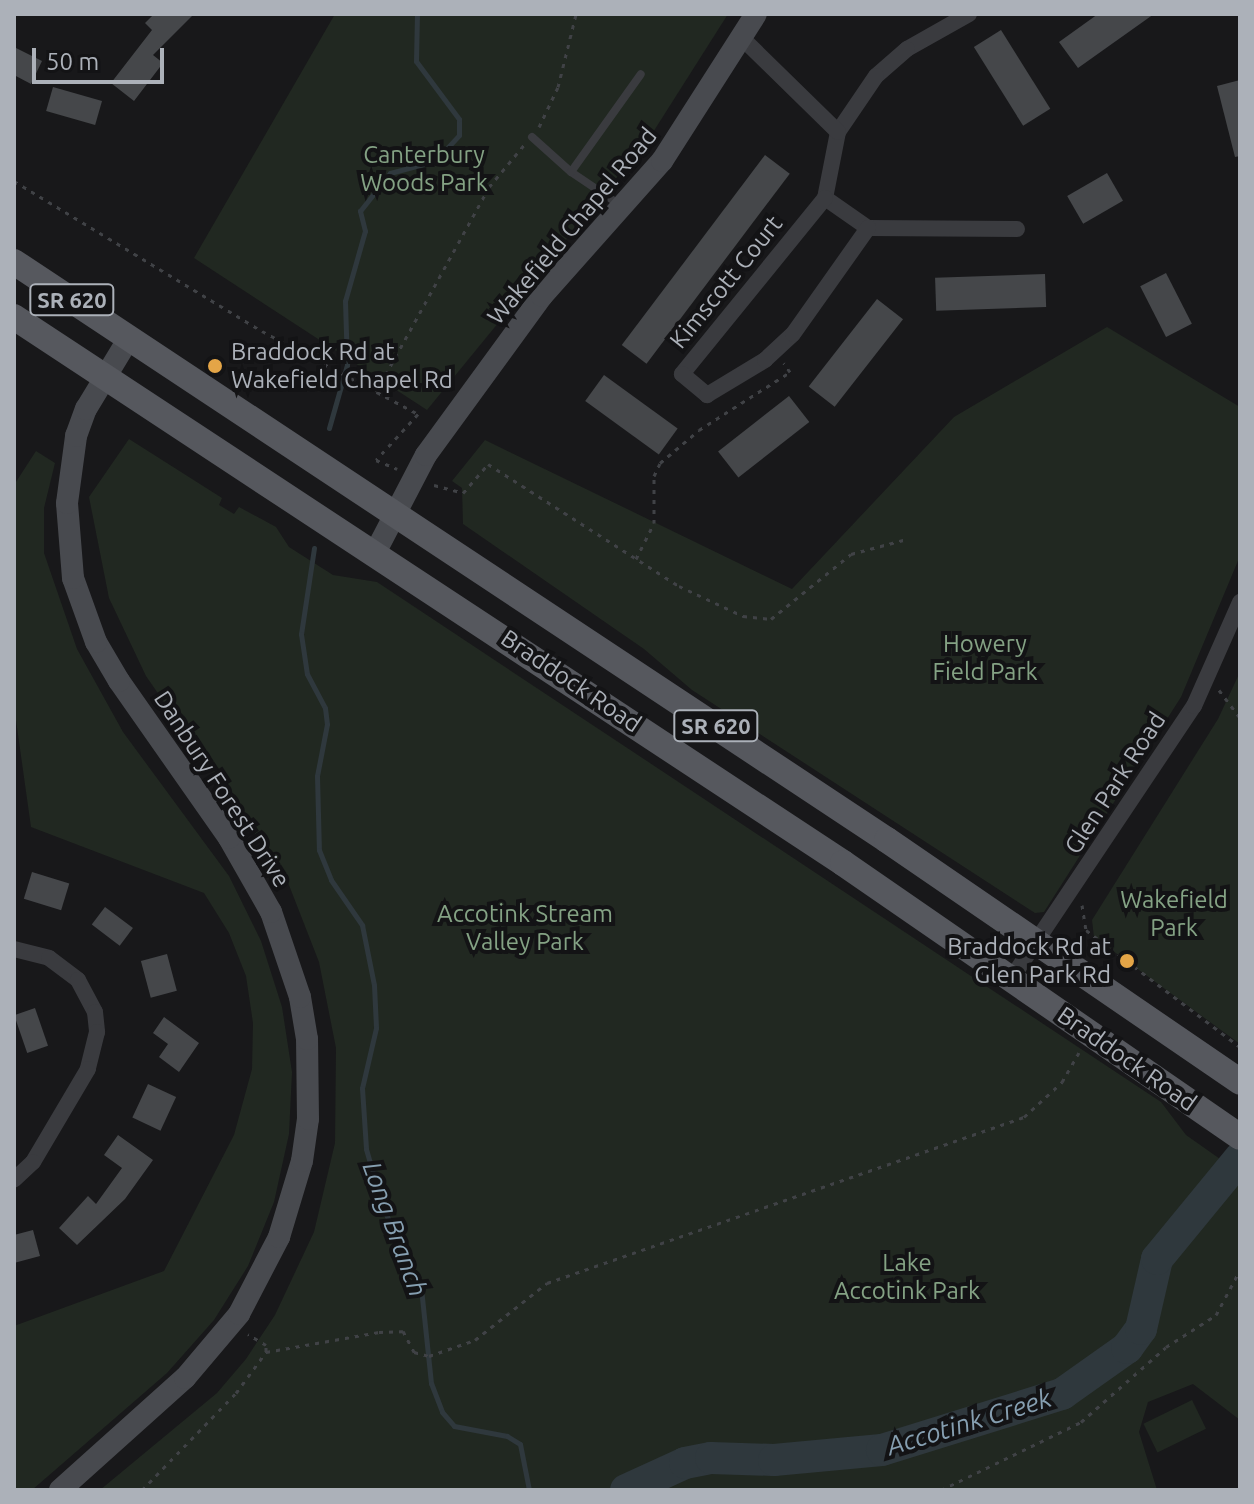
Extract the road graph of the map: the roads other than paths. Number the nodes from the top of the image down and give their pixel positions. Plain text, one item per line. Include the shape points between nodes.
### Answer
1 (756, 14) edge
2 (969, 14) edge
3 (743, 39) junction
4 (641, 74) dead end
5 (838, 132) junction
6 (532, 137) road end
7 (571, 172) junction
8 (825, 198) junction
9 (624, 208) junction
10 (868, 228) junction
11 (1017, 229) dead end
12 (14, 262) edge
13 (14, 317) edge
14 (129, 338) junction
15 (105, 377) junction
16 (393, 512) junction
17 (376, 551) junction
18 (1240, 602) edge
19 (1038, 942) junction
20 (14, 949) edge
21 (1011, 979) junction
22 (1237, 1079) edge
23 (1240, 1137) edge
24 (14, 1180) edge
25 (60, 1490) edge

1 - 3 street, Wakefield Chapel Road
2 - 5 street via 907,49 876,76
3 - 5 street
3 - 9 street, Wakefield Chapel Road via 706,99
4 - 7 lane
5 - 8 street
6 - 7 lane
7 - 9 lane
8 - 10 street
8 - 10 street, Kimscott Court via 682,374 707,395 776,350
9 - 16 street, Wakefield Chapel Road via 542,296 426,455
10 - 11 street
12 - 14 main road, Braddock Road / SR 620
13 - 15 main road, Braddock Road / SR 620
14 - 15 street, Danbury Forest Drive
14 - 16 main road, Braddock Road / SR 620
15 - 17 main road, Braddock Road / SR 620
15 - 25 street, Danbury Forest Drive via 86,409 69,464 69,548 83,610 119,681 251,873 287,950 307,1039 308,1119 293,1199 261,1277 232,1323 185,1378
16 - 17 street, Wakefield Chapel Road
16 - 19 main road, Braddock Road / SR 620
17 - 21 main road, Braddock Road / SR 620
18 - 19 street, Glen Park Road via 1213,692
19 - 21 street, Glen Park Road
19 - 22 main road, Braddock Road / SR 620
20 - 24 street via 49,958 78,980 95,1012 97,1032 88,1069 33,1162
21 - 23 main road, Braddock Road / SR 620

